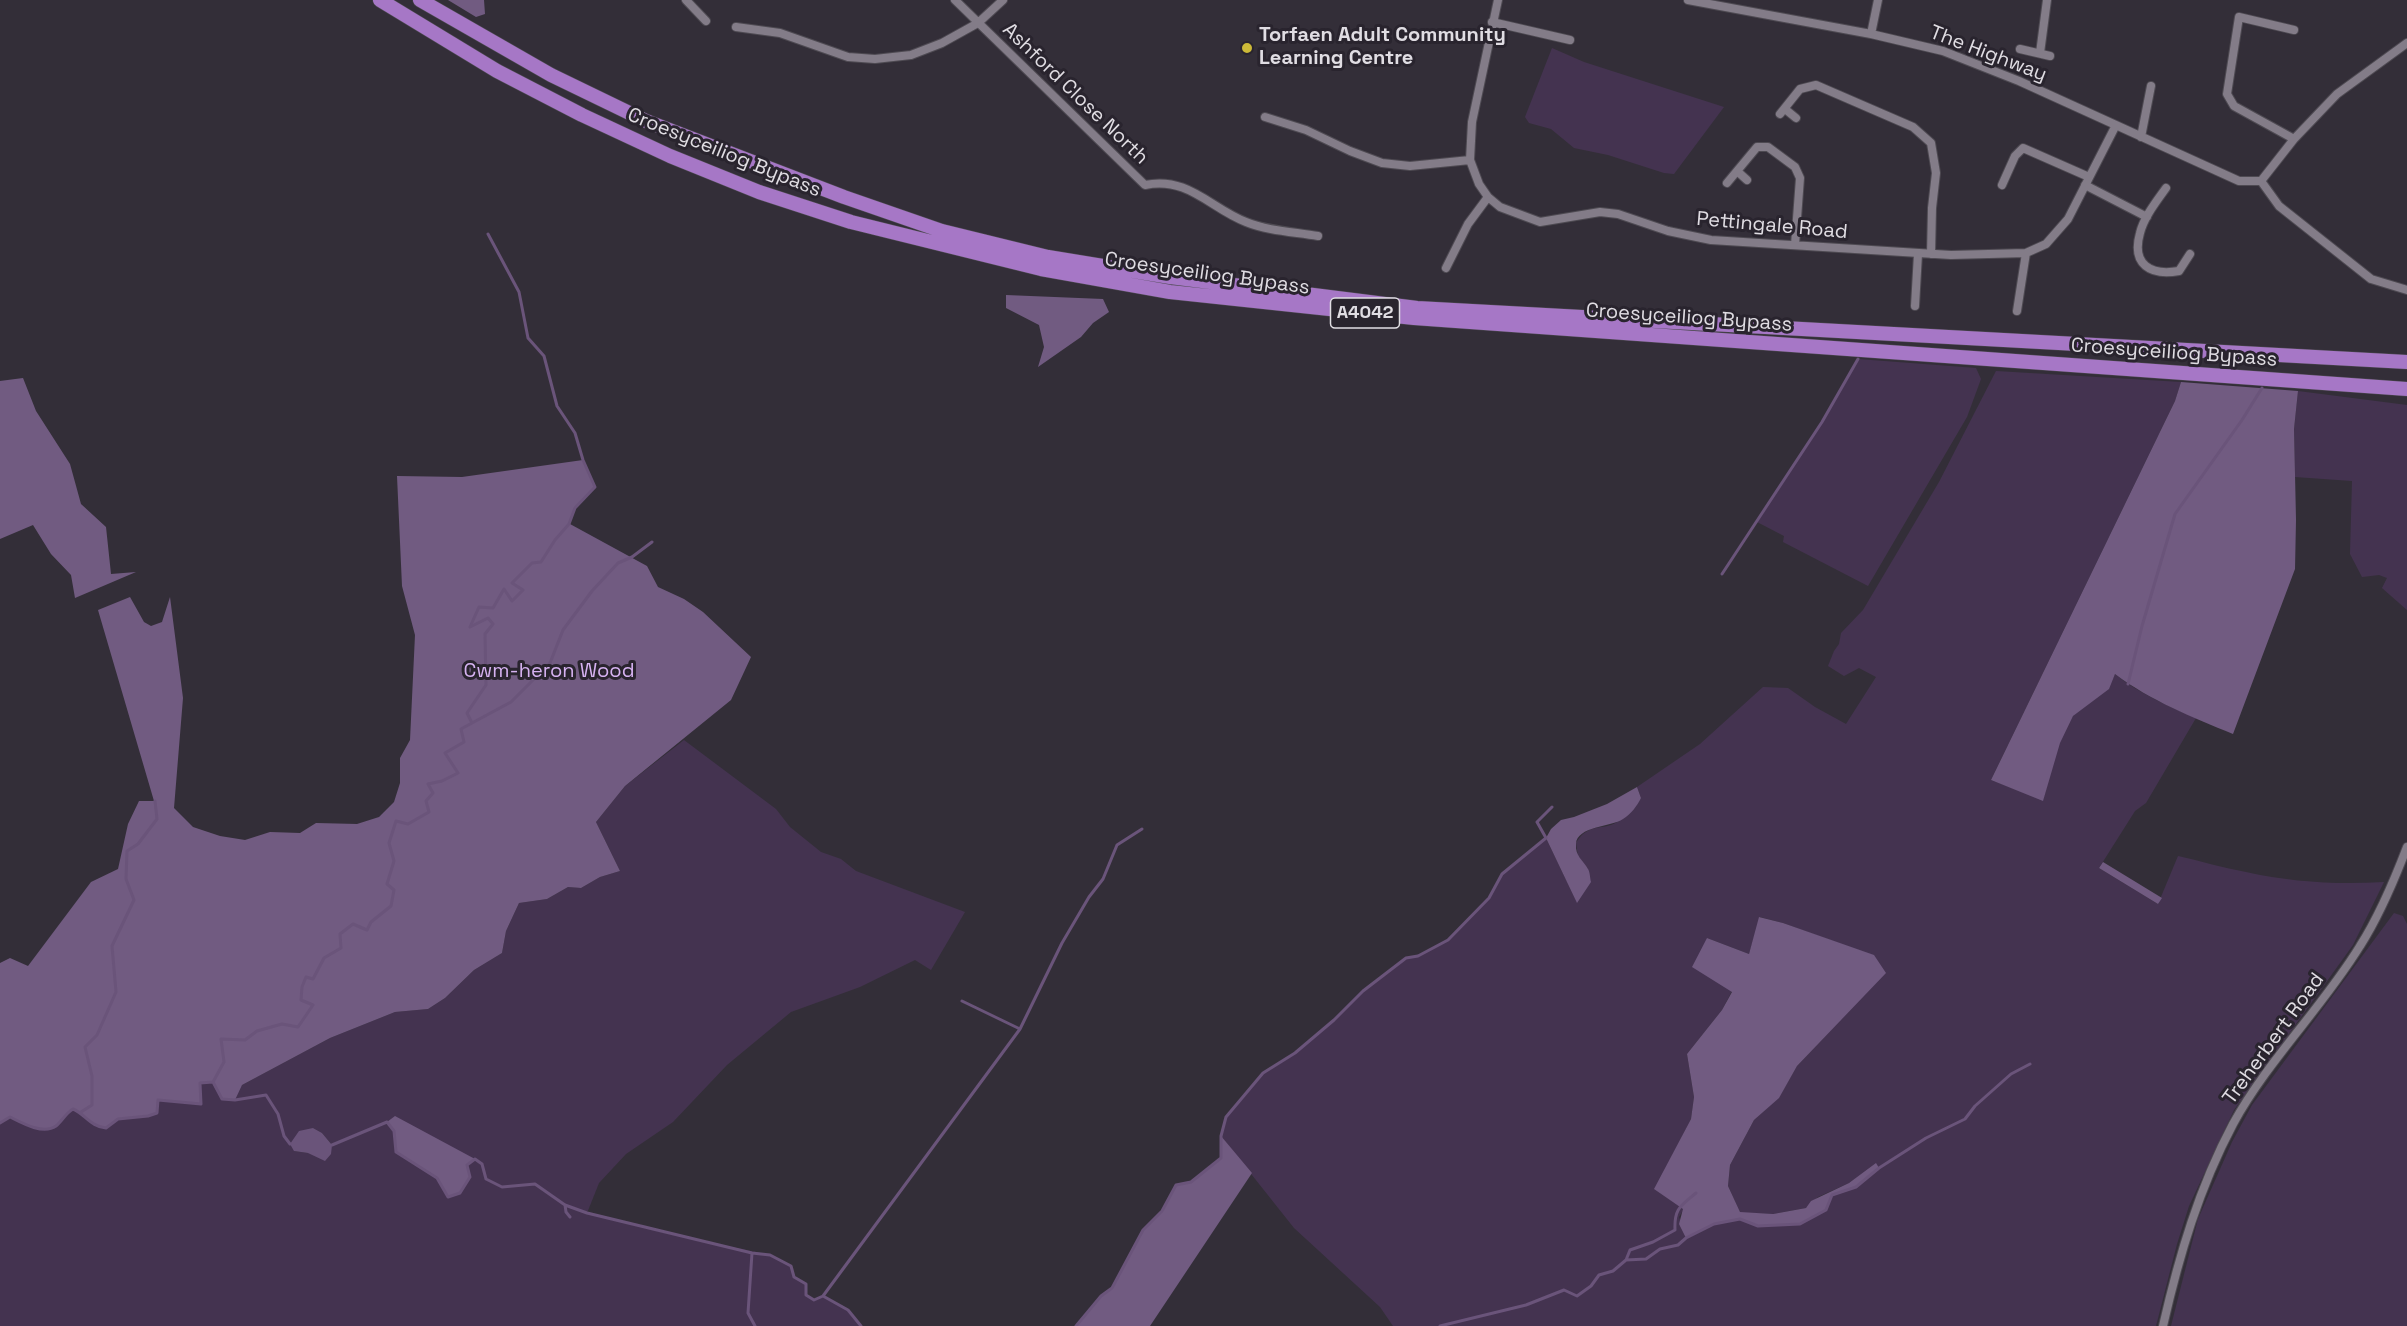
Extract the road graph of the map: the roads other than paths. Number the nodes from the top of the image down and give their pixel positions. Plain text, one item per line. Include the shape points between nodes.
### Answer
1 (380, 0) edge
2 (420, 0) edge
3 (686, 0) edge
4 (955, 0) edge
5 (1003, 0) edge
6 (1498, 0) edge
7 (1688, 0) edge
8 (1878, 0) edge
9 (2047, 0) edge
10 (706, 21) dead end
11 (1492, 22) junction
12 (978, 23) junction
13 (736, 27) dead end
14 (2294, 30) dead end
15 (1871, 34) junction
16 (1570, 40) dead end
17 (2407, 43) edge
18 (2020, 50) dead end
19 (2040, 53) junction
20 (2050, 56) dead end
21 (2151, 86) dead end
22 (1265, 117) dead end
23 (1796, 118) dead end
24 (2116, 125) junction
25 (2140, 137) junction
26 (2294, 139) junction
27 (1470, 160) junction
28 (1737, 171) junction
29 (1747, 180) dead end
30 (2087, 181) junction
31 (2261, 181) junction
32 (1727, 183) dead end
33 (2002, 185) dead end
34 (2166, 188) dead end
35 (1488, 197) junction
36 (2147, 217) junction
37 (1318, 236) dead end
38 (1795, 244) junction
39 (2026, 253) junction
40 (1918, 254) junction
41 (1931, 254) junction
42 (2190, 254) dead end
43 (1446, 268) dead end
44 (2407, 290) edge
45 (1915, 306) dead end
46 (2017, 311) dead end
47 (2407, 362) edge
48 (2407, 389) edge
49 (2407, 847) edge
50 (2163, 1326) edge

1 - 48 highway, Croesyceiliog Bypass / A4042 via 497,70 670,156 759,192 851,222 1041,269 1170,292 1414,318
2 - 47 highway, Croesyceiliog Bypass / A4042 via 550,75 646,121 942,231 1048,257 1417,308
3 - 10 street
4 - 12 street, Ashford Close North
5 - 12 street
6 - 11 street
7 - 15 street, The Highway
8 - 15 street
9 - 19 street
11 - 16 street
11 - 27 street via 1472,122
12 - 13 street via 942,43 911,54 875,59 848,57 780,33
12 - 37 street, Ashford Close North via 1145,185 1155,183 1193,190 1247,223
14 - 26 street via 2239,17 2227,94 2234,106
15 - 24 street, The Highway via 1943,51
17 - 26 street via 2337,94
18 - 19 street
19 - 20 street
21 - 25 street
22 - 27 street via 1382,163 1410,166
23 - 41 street via 1783,111 1800,89 1816,85 1913,127 1931,143 1936,173
24 - 25 street, The Highway
24 - 30 street
25 - 31 street, The Highway via 2239,181
26 - 31 street
27 - 35 street
28 - 29 street
28 - 32 street
28 - 38 street via 1760,146 1768,147 1795,167 1800,178
30 - 33 street via 2023,148 2015,156
30 - 36 street
30 - 39 street via 2068,219 2046,244
31 - 44 street via 2279,206 2371,279
34 - 36 street
35 - 38 street, Pettingale Road via 1500,207 1540,222 1600,212 1710,240
35 - 43 street via 1468,224
36 - 42 street via 2138,247 2140,260 2148,270 2162,274 2179,271
38 - 40 street, Pettingale Road
39 - 41 street, Pettingale Road
39 - 46 street
40 - 41 street, Pettingale Road
40 - 45 street
49 - 50 street, Treherbert Road via 2361,946 2256,1086 2233,1125 2187,1232

